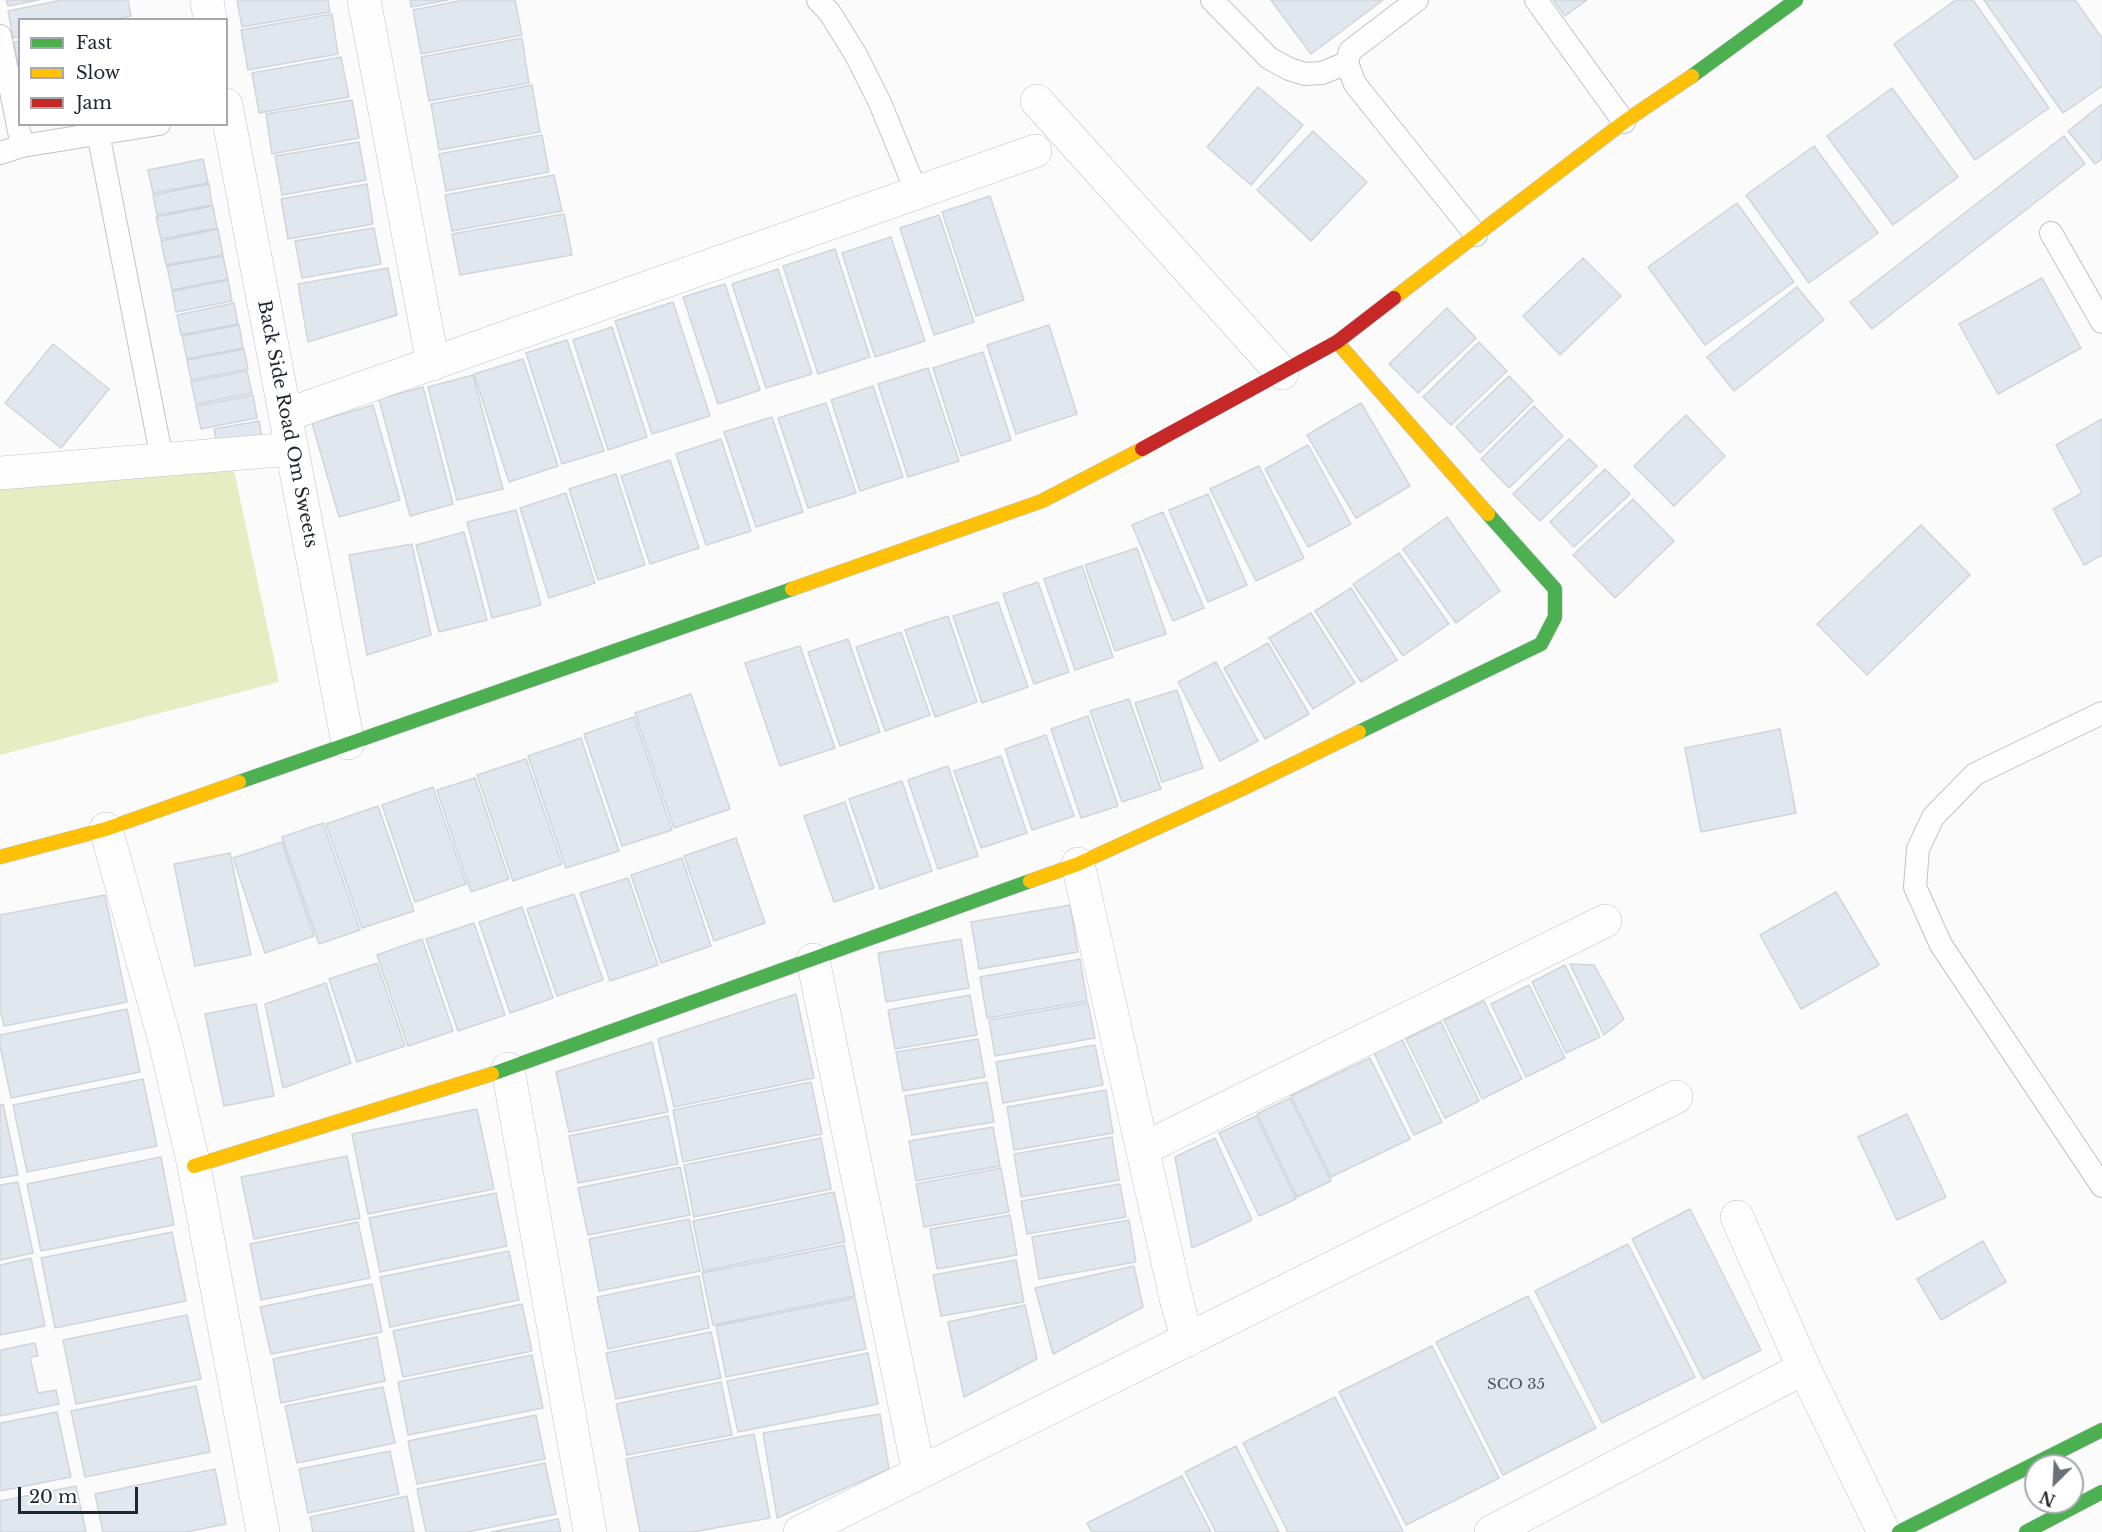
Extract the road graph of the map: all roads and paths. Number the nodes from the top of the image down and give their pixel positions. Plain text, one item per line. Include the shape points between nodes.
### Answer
1 (207, 0) edge
2 (364, 0) edge
3 (818, 0) edge
4 (1212, 0) edge
5 (1417, 0) edge
6 (1536, 0) edge
7 (1796, 0) edge
8 (210, 18) edge
9 (0, 36) edge
10 (1347, 63) junction
11 (1037, 101) dead end
12 (228, 116) edge
13 (1624, 122) junction
14 (145, 126) edge
15 (98, 133) junction
16 (22, 146) junction
17 (1035, 151) dead end
18 (0, 153) edge
19 (917, 193) junction
20 (2051, 233) dead end
21 (1476, 235) junction
22 (2102, 322) edge
23 (1337, 342) junction
24 (433, 364) junction
25 (1282, 373) junction
26 (286, 415) junction
27 (292, 450) junction
28 (162, 459) junction
29 (0, 473) edge
30 (2102, 713) edge
31 (348, 743) junction
32 (106, 829) junction
33 (0, 857) edge
34 (1078, 864) junction
35 (1605, 921) dead end
36 (813, 960) junction
37 (508, 1069) junction
38 (1676, 1097) dead end
39 (1143, 1149) junction
40 (194, 1166) junction
41 (2102, 1186) edge
42 (1737, 1217) dead end
43 (1188, 1340) junction
44 (1804, 1368) junction
45 (2102, 1430) edge
46 (919, 1473) junction
47 (2102, 1492) edge
48 (263, 1532) edge
49 (590, 1532) edge
50 (800, 1532) edge
51 (1491, 1532) edge
52 (1884, 1532) edge
53 (1899, 1532) edge
54 (2026, 1532) edge

1 - 8 street
2 - 24 street
3 - 19 lane via 856,55
4 - 10 lane via 1269,58 1289,69 1305,74 1322,73
5 - 10 lane via 1350,51
6 - 13 lane
7 - 13 street
9 - 16 lane
10 - 21 lane via 1355,84
11 - 25 street
12 - 26 street, Back Side Road Om Sweets
13 - 21 street
14 - 15 lane
15 - 16 lane
15 - 28 lane
16 - 18 lane
17 - 19 street
19 - 24 street
20 - 22 lane
21 - 23 street
23 - 25 street
23 - 34 street via 1555,590 1555,617 1541,644
24 - 26 street
25 - 31 street via 1042,501
26 - 27 street, Back Side Road Om Sweets
27 - 28 street
27 - 31 street, Back Side Road Om Sweets
28 - 29 street
30 - 41 lane via 1975,774 1933,817 1918,849 1915,887 1941,945
31 - 32 street
32 - 33 street
32 - 40 street via 165,1041
34 - 36 street
34 - 39 street
35 - 39 street
36 - 37 street
36 - 46 street
37 - 40 street
37 - 49 street
38 - 43 street
39 - 43 street
40 - 48 street
42 - 44 street
43 - 46 street
44 - 51 street
44 - 52 street
45 - 53 street
46 - 50 street
47 - 54 street

